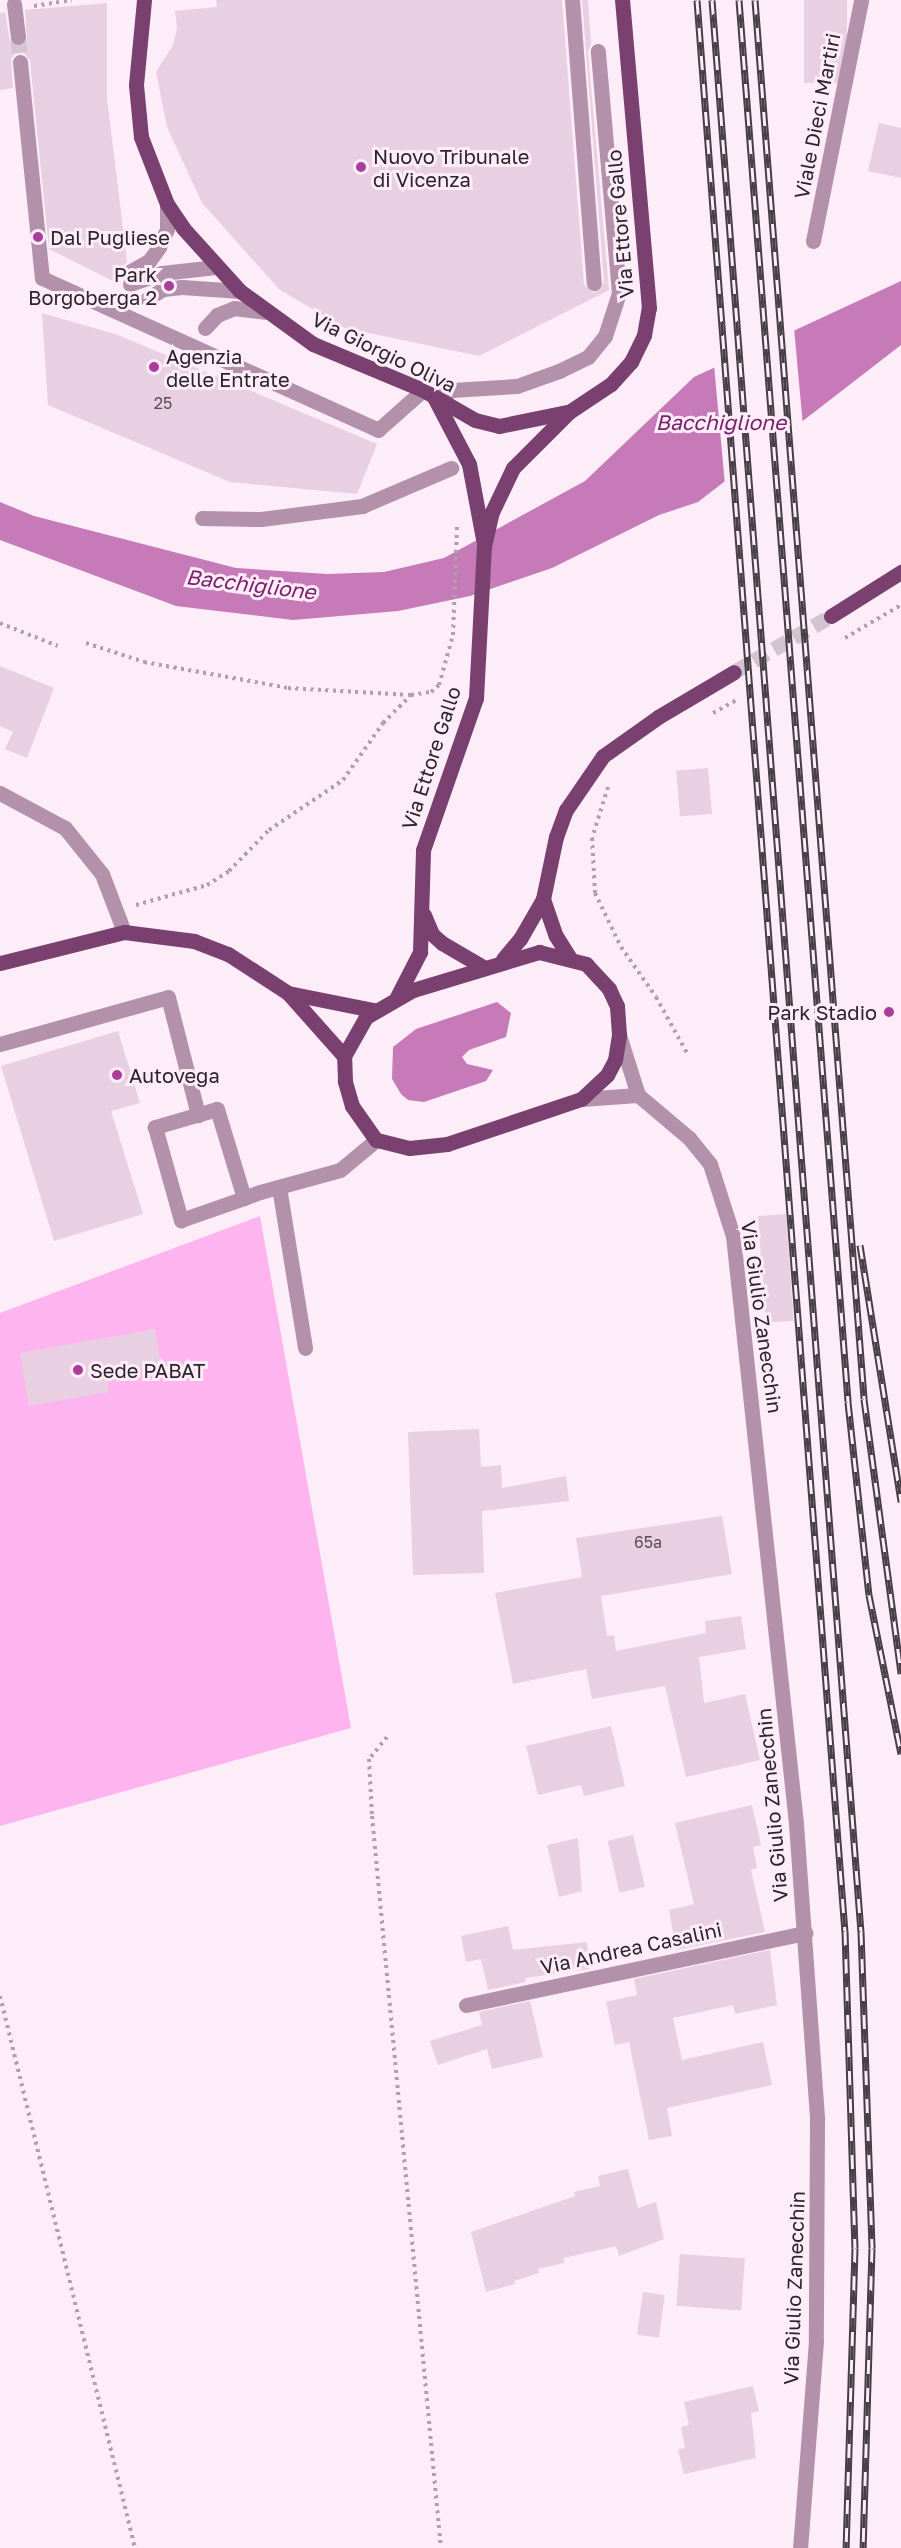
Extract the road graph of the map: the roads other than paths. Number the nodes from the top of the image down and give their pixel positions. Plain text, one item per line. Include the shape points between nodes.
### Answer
1 (144, 0) edge
2 (572, 0) edge
3 (622, 0) edge
4 (861, 0) edge
5 (12, 4) edge
6 (18, 37) tunnel mouth
7 (598, 51) dead end
8 (20, 62) tunnel mouth
9 (167, 204) junction
10 (813, 241) dead end
11 (216, 267) junction
12 (594, 283) dead end
13 (240, 291) junction
14 (147, 299) dead end
15 (265, 312) junction
16 (205, 328) dead end
17 (429, 394) junction
18 (569, 412) junction
19 (484, 424) joint
20 (451, 468) dead end
21 (485, 512) junction
22 (202, 518) dead end
23 (901, 572) edge
24 (831, 616) tunnel mouth
25 (734, 672) tunnel mouth
26 (0, 793) edge
27 (543, 899) junction
28 (423, 911) junction
29 (124, 932) junction
30 (570, 958) junction
31 (502, 960) junction
32 (0, 963) edge
33 (483, 967) junction
34 (288, 993) junction
35 (397, 997) junction
36 (373, 1010) junction
37 (619, 1035) junction
38 (0, 1044) edge
39 (344, 1056) junction
40 (638, 1095) junction
41 (581, 1099) junction
42 (198, 1115) junction
43 (376, 1140) junction
44 (279, 1187) junction
45 (244, 1198) junction
46 (305, 1348) dead end
47 (805, 1933) junction
48 (466, 2005) dead end
49 (800, 2548) edge

1 - 9 main road, Via Giorgio Oliva via 139,20 136,85 141,137
2 - 12 street
3 - 18 main road, Via Ettore Gallo via 649,309 644,335 631,362 611,384
4 - 10 street, Viale Dieci Martiri
5 - 6 street
7 - 17 street via 619,293 606,336 588,357 517,386 461,388
8 - 17 street via 42,278 378,430
9 - 11 main road, Via Giorgio Oliva
9 - 11 street via 167,229 159,247 129,278
11 - 13 main road, Via Giorgio Oliva
13 - 14 street via 182,287 163,289
13 - 15 main road, Via Giorgio Oliva
15 - 16 street via 234,308 216,315
15 - 17 main road, Via Giorgio Oliva via 313,344
17 - 19 main road, Via Giorgio Oliva
17 - 21 main road, Via Ettore Gallo via 461,444
18 - 19 main road, Via Ettore Gallo via 500,426
18 - 21 main road, Via Ettore Gallo via 513,468
20 - 22 street via 362,506 261,519
21 - 28 main road, Via Ettore Gallo via 476,698 423,850
23 - 24 main road
25 - 27 main road via 658,717 603,756 566,810
26 - 29 street via 65,828 102,874
27 - 30 main road via 556,936
27 - 31 main road via 520,939
28 - 33 main road, Via Ettore Gallo via 432,934
28 - 35 main road, Via Ettore Gallo via 420,952
29 - 32 main road
29 - 34 main road via 194,941 228,954
30 - 31 main road via 539,952
30 - 37 main road via 586,964 609,989 616,1006
31 - 33 main road
33 - 35 main road
34 - 36 main road
34 - 39 main road
35 - 36 main road
36 - 39 main road via 358,1027
37 - 40 street
37 - 41 main road via 615,1060 607,1075
38 - 42 street via 168,997
39 - 43 main road via 352,1106
40 - 41 street
40 - 47 street, Via Giulio Zanecchin via 688,1137 710,1164 733,1236 763,1489
41 - 43 main road via 447,1144 409,1148
42 - 45 street via 217,1109
42 - 45 street via 155,1128 181,1220
43 - 44 street via 340,1170
44 - 45 street
44 - 46 street
47 - 48 street, Via Andrea Casalini
47 - 49 street, Via Giulio Zanecchin via 818,2119 818,2245 816,2341

